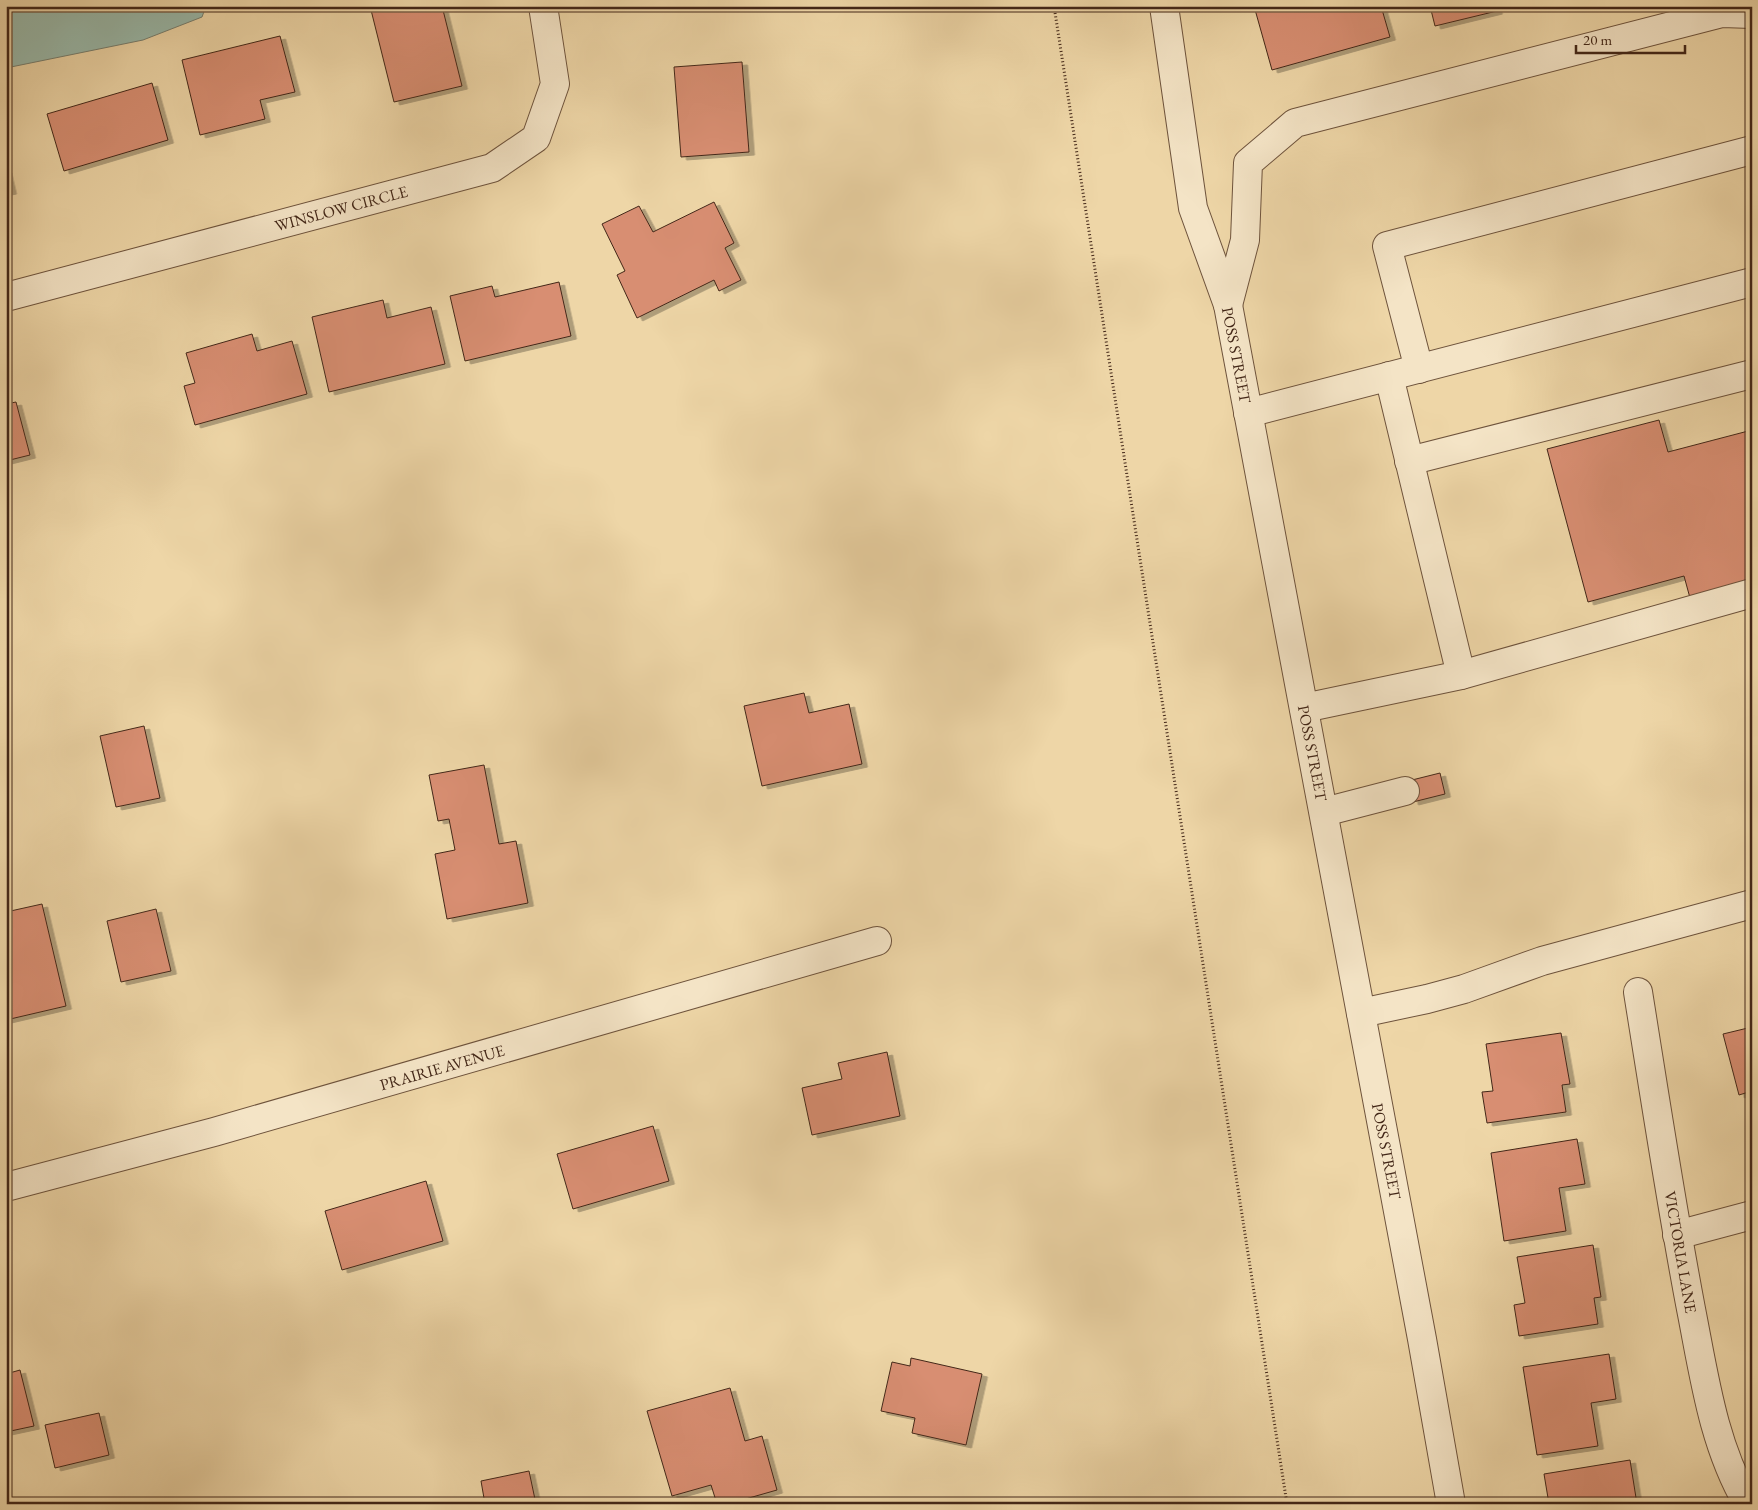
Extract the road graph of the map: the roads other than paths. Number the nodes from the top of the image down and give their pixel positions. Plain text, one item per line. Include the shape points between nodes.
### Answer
1 (543, 6) edge
2 (1164, 6) edge
3 (1752, 14) edge
4 (1752, 150) edge
5 (1752, 282) edge
6 (6, 297) edge
7 (1228, 305) junction
8 (1419, 369) junction
9 (1752, 374) edge
10 (1389, 376) junction
11 (1248, 413) junction
12 (1410, 461) junction
13 (1752, 593) edge
14 (1461, 675) junction
15 (1304, 708) junction
16 (1405, 791) dead end
17 (1324, 812) junction
18 (1752, 904) edge
19 (877, 941) dead end
20 (1638, 992) dead end
21 (1361, 1013) junction
22 (6, 1187) edge
23 (1752, 1215) edge
24 (1677, 1235) junction
25 (1451, 1504) edge
26 (1748, 1504) edge

1 - 6 street, WINSLOW CIRCLE via 555,84 536,138 492,168
2 - 7 street, POSS STREET via 1193,208
3 - 7 street via 1722,13 1295,123 1248,163 1245,240
4 - 8 street via 1387,246
5 - 8 street
7 - 11 street, POSS STREET
8 - 10 street
9 - 12 street
10 - 11 street
10 - 12 street
11 - 15 street, POSS STREET
12 - 14 street
13 - 14 street
14 - 15 street
15 - 17 street, POSS STREET
16 - 17 street
17 - 21 street, POSS STREET
18 - 21 street via 1542,961 1464,989
19 - 22 street, PRAIRIE AVENUE via 214,1132
20 - 24 street, VICTORIA LANE
21 - 25 street, POSS STREET
23 - 24 street
24 - 26 street, VICTORIA LANE via 1717,1431 1736,1484

